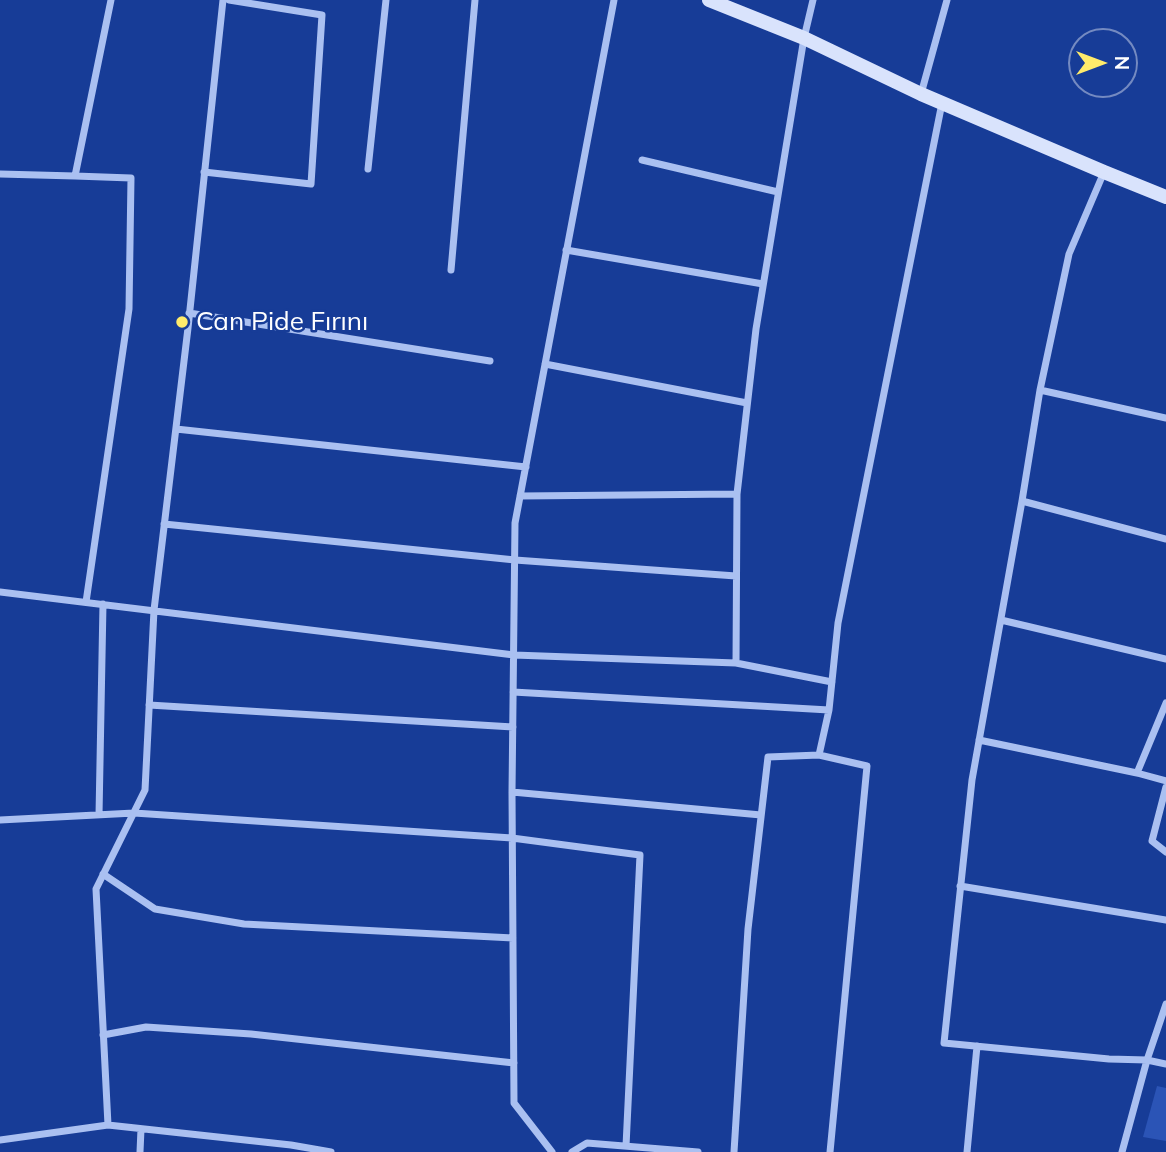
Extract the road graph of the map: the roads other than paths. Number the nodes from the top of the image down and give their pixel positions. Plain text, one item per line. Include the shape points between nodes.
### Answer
1 (111, 0) edge
2 (223, 0) edge
3 (229, 0) edge
4 (387, 0) edge
5 (475, 0) edge
6 (614, 0) edge
7 (709, 0) edge
8 (813, 0) edge
9 (947, 0) edge
10 (804, 38) junction
11 (921, 94) junction
12 (942, 103) junction
13 (642, 160) dead end
14 (368, 169) dead end
15 (204, 172) junction
16 (1104, 172) junction
17 (0, 174) edge
18 (75, 176) junction
19 (778, 192) junction
20 (1166, 197) edge
21 (566, 250) junction
22 (450, 270) dead end
23 (763, 284) junction
24 (189, 313) junction
25 (490, 361) dead end
26 (545, 364) junction
27 (1040, 390) junction
28 (747, 403) junction
29 (1165, 416) edge
30 (176, 429) junction
31 (526, 467) junction
32 (737, 494) junction
33 (520, 496) junction
34 (1022, 501) junction
35 (164, 524) junction
36 (1166, 539) edge
37 (515, 559) junction
38 (736, 576) junction
39 (0, 592) edge
40 (86, 602) junction
41 (103, 604) junction
42 (154, 610) junction
43 (1001, 620) junction
44 (514, 655) junction
45 (1166, 659) edge
46 (736, 663) junction
47 (832, 682) junction
48 (513, 692) junction
49 (1166, 703) edge
50 (149, 705) junction
51 (829, 710) junction
52 (513, 727) junction
53 (979, 740) junction
54 (818, 755) junction
55 (1137, 773) junction
56 (1166, 781) edge
57 (1166, 787) edge
58 (512, 792) junction
59 (134, 813) junction
60 (99, 815) junction
61 (761, 815) junction
62 (0, 820) edge
63 (512, 838) junction
64 (1166, 852) edge
65 (103, 874) junction
66 (960, 886) junction
67 (1166, 920) edge
68 (513, 938) junction
69 (1166, 1004) edge
70 (103, 1035) junction
71 (976, 1046) junction
72 (1147, 1060) junction
73 (514, 1063) junction
74 (1166, 1064) edge
75 (108, 1125) junction
76 (141, 1129) junction
77 (0, 1140) edge
78 (626, 1146) junction
79 (140, 1152) edge
80 (331, 1152) edge
81 (552, 1152) edge
82 (572, 1152) edge
83 (698, 1152) edge
84 (734, 1152) edge
85 (830, 1152) edge
86 (967, 1152) edge
87 (1122, 1152) edge

1 - 18 street
2 - 15 street
3 - 15 street via 322,15 311,184
4 - 14 street
5 - 22 street
6 - 21 street
7 - 10 main road
8 - 10 street
9 - 11 street
10 - 11 main road
10 - 19 street
11 - 12 main road
12 - 16 main road
12 - 47 street via 838,623
13 - 19 street
15 - 24 street
16 - 20 main road
16 - 27 street via 1069,254
17 - 18 street
18 - 40 street via 131,178 128,309
19 - 23 street
21 - 23 street
21 - 26 street
23 - 28 street
24 - 25 street
24 - 30 street
26 - 28 street
26 - 31 street
27 - 29 street
27 - 34 street
28 - 32 street
30 - 31 street
30 - 35 street
31 - 33 street
32 - 33 street
32 - 38 street
33 - 37 street
34 - 36 street
34 - 43 street
35 - 37 street
35 - 42 street
37 - 38 street
37 - 44 street
38 - 46 street
39 - 40 street
40 - 41 street
41 - 42 street
41 - 60 street
42 - 44 street
42 - 50 street
43 - 45 street
43 - 53 street
44 - 46 street
44 - 48 street
46 - 47 street
47 - 51 street
48 - 51 street
48 - 52 street
49 - 55 street
50 - 52 street
50 - 59 street via 145,790
51 - 54 street
52 - 58 street
53 - 55 street
53 - 66 street
54 - 61 street via 768,757
54 - 85 street via 867,766
55 - 56 street
57 - 64 street via 1152,841
58 - 61 street
58 - 63 street
59 - 60 street
59 - 63 street
59 - 65 street
60 - 62 street
61 - 84 street via 748,929
63 - 68 street
63 - 78 street via 640,855
65 - 68 street via 155,909 244,924
65 - 70 street via 96,889
66 - 67 street
66 - 71 street via 944,1043
68 - 73 street
69 - 72 street
70 - 73 street via 146,1027 251,1034
70 - 75 street
71 - 72 street
71 - 86 street
72 - 74 street
72 - 87 street
73 - 81 street via 514,1103
75 - 76 street
75 - 77 street
76 - 79 street
76 - 80 street
78 - 82 street via 587,1143
78 - 83 street

